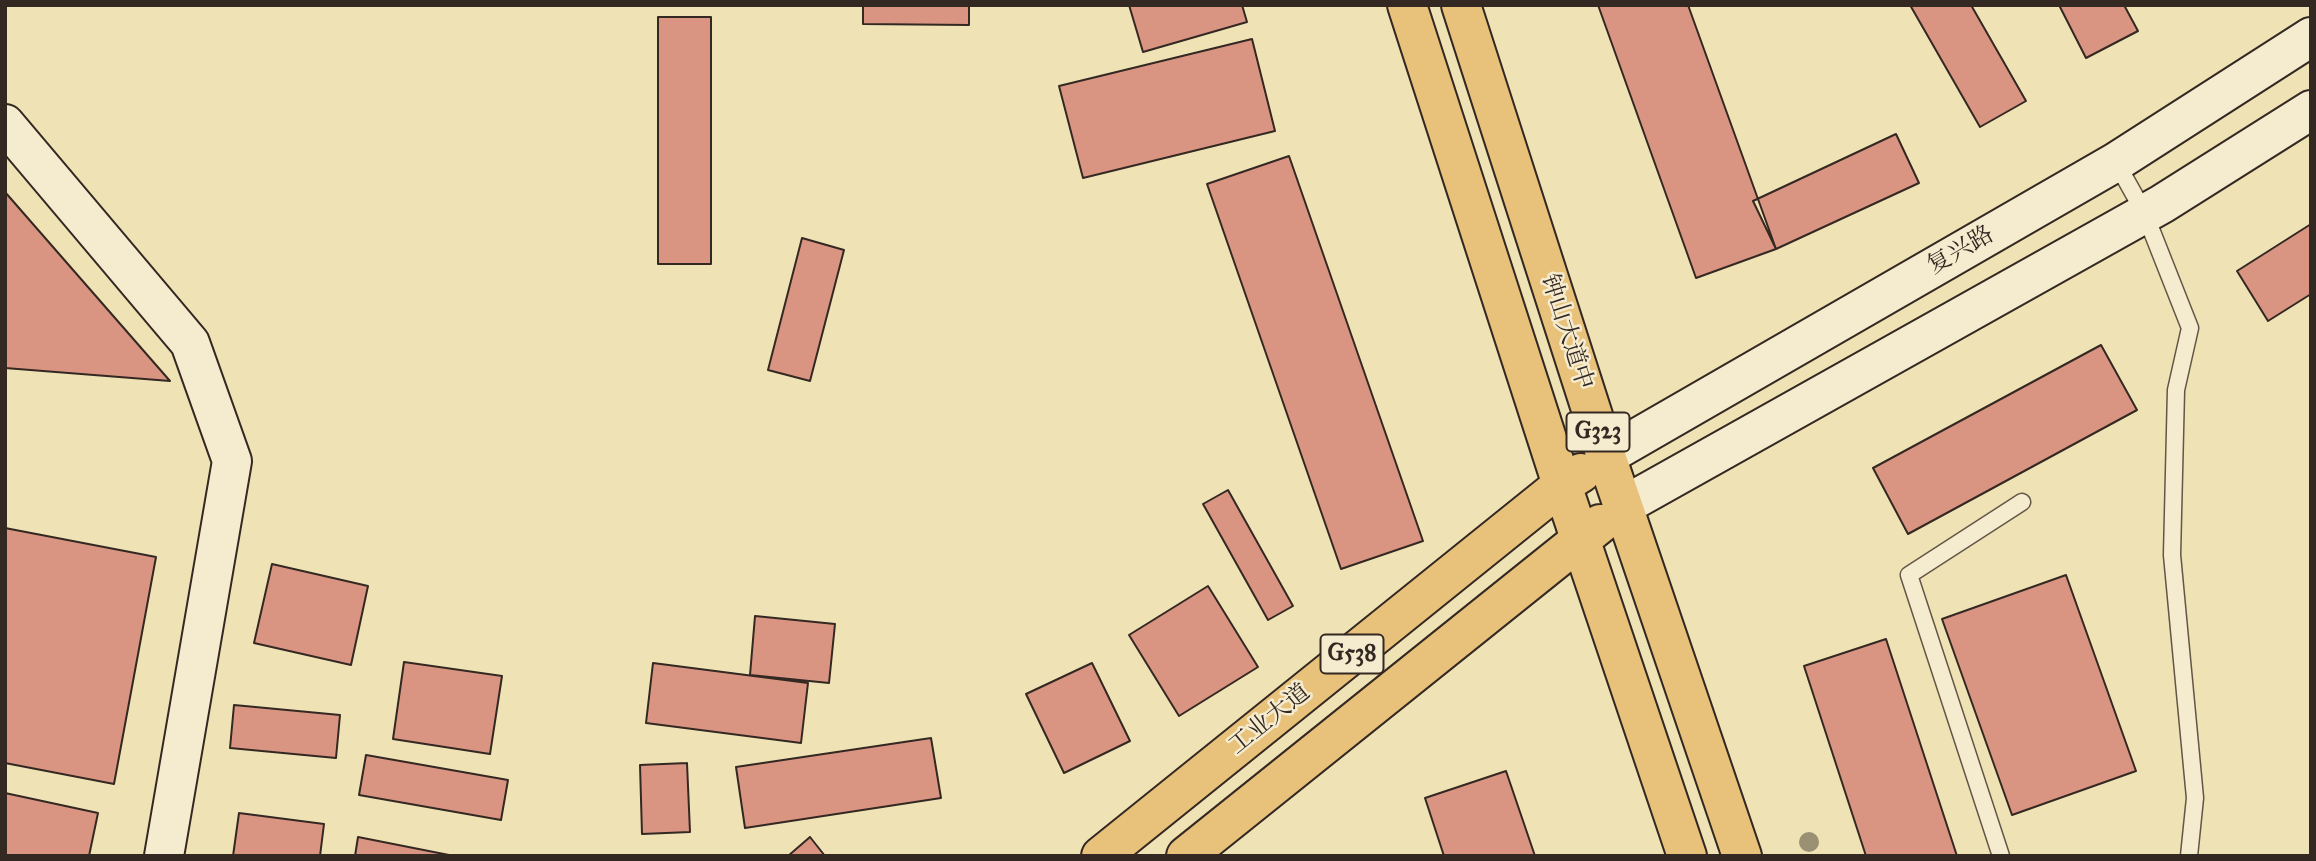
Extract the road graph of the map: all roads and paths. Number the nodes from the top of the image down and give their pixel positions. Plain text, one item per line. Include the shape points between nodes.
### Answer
1 (1407, 5) edge
2 (1461, 5) edge
3 (2311, 37) edge
4 (2311, 110) edge
5 (5, 124) edge
6 (2116, 162) junction
7 (2144, 214) junction
8 (1606, 456) junction
9 (1562, 485) junction
10 (2022, 502) dead end
11 (1623, 506) junction
12 (1580, 539) junction
13 (164, 856) edge
14 (1101, 856) edge
15 (1186, 856) edge
16 (1687, 856) edge
17 (1742, 856) edge
18 (2001, 856) edge
19 (2189, 856) edge

1 - 9 highway, 钟山大道中 / G323
2 - 8 highway, 钟山大道中 / G323
3 - 6 main road, 复兴路
4 - 7 main road
5 - 13 main road via 190,343 232,461
6 - 7 lane
6 - 8 main road, 复兴路
7 - 11 main road
7 - 19 lane via 2190,328 2176,390 2172,555 2195,799
8 - 9 highway, 工业大道 / G538
8 - 11 highway, 钟山大道中 / G323
9 - 12 highway, 钟山大道中 / G323
9 - 14 highway, 工业大道 / G538
10 - 18 lane via 1909,575
11 - 12 highway, G538
11 - 17 highway, 钟山大道中 / G323
12 - 15 highway, G538
12 - 16 highway, 钟山大道中 / G323

